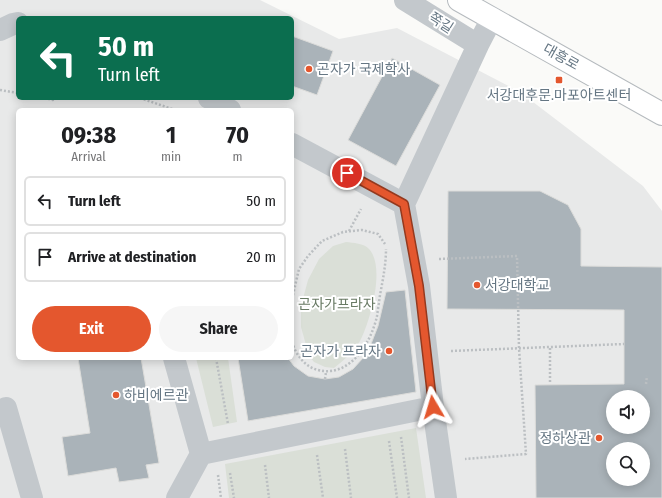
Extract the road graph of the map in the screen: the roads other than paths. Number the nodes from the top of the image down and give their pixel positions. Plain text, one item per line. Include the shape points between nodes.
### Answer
1 (405, 0) edge
2 (459, 0) edge
3 (492, 18) junction
4 (16, 23) edge
5 (0, 30) edge
6 (478, 45) junction
7 (212, 100) edge
8 (226, 108) edge
9 (662, 114) edge
10 (294, 145) edge
11 (404, 204) junction
12 (175, 360) edge
13 (433, 407) junction
14 (6, 408) dead end
15 (201, 454) junction
16 (32, 498) edge
17 (177, 498) edge
18 (446, 498) edge

1 - 6 street, 쪽길
2 - 3 main road, 대흥로
3 - 6 street
3 - 9 main road, 대흥로
4 - 5 street
6 - 11 street
7 - 8 street
10 - 11 street
11 - 13 street
12 - 15 street
13 - 15 street
13 - 18 street
14 - 16 street
15 - 17 street

